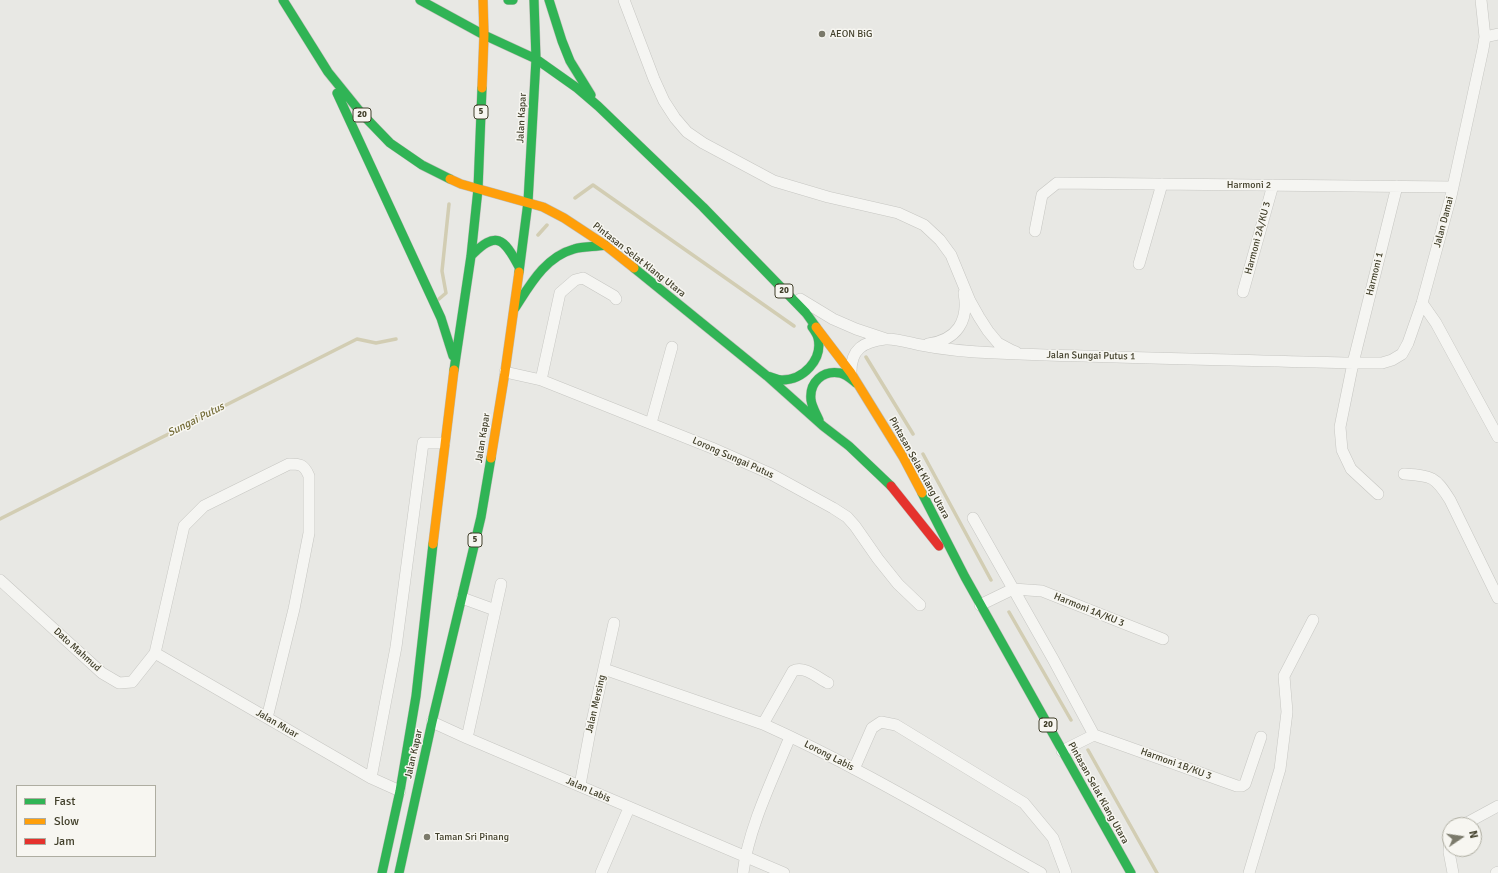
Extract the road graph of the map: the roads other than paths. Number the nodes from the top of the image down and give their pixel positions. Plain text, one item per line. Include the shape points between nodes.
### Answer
1 (283, 0) edge
2 (420, 0) edge
3 (483, 0) edge
4 (508, 0) edge
5 (513, 0) edge
6 (534, 0) edge
7 (549, 0) edge
8 (624, 0) edge
9 (1481, 0) edge
10 (1498, 34) edge
11 (484, 35) junction
12 (1485, 36) junction
13 (536, 59) junction
14 (328, 72) junction
15 (598, 106) junction
16 (1162, 184) junction
17 (1272, 185) junction
18 (1397, 186) junction
19 (1453, 187) junction
20 (478, 189) junction
21 (528, 202) junction
22 (1035, 231) dead end
23 (605, 245) junction
24 (471, 256) junction
25 (1139, 264) dead end
26 (519, 267) junction
27 (961, 276) junction
28 (783, 289) junction
29 (1243, 292) dead end
30 (616, 299) dead end
31 (1422, 303) junction
32 (513, 312) junction
33 (806, 313) junction
34 (887, 339) junction
35 (921, 345) junction
36 (672, 347) dead end
37 (1026, 354) junction
38 (454, 363) junction
39 (1353, 363) junction
40 (505, 372) junction
41 (767, 376) junction
42 (854, 378) junction
43 (541, 380) junction
44 (651, 423) junction
45 (823, 426) junction
46 (1498, 437) edge
47 (444, 443) junction
48 (1404, 474) dead end
49 (1378, 494) dead end
50 (973, 518) dead end
51 (965, 577) junction
52 (0, 580) edge
53 (501, 584) dead end
54 (1013, 589) junction
55 (462, 598) junction
56 (1498, 598) edge
57 (980, 605) junction
58 (920, 606) dead end
59 (495, 610) junction
60 (1313, 620) dead end
61 (614, 623) dead end
62 (1163, 639) dead end
63 (156, 653) junction
64 (604, 668) junction
65 (828, 684) dead end
66 (267, 718) junction
67 (432, 722) junction
68 (763, 724) junction
69 (1094, 735) junction
70 (790, 737) junction
71 (1261, 737) dead end
72 (467, 738) junction
73 (1062, 751) junction
74 (854, 768) junction
75 (370, 778) junction
76 (580, 785) junction
77 (400, 791) junction
78 (1498, 806) edge
79 (628, 808) junction
80 (1478, 817) edge
81 (745, 856) junction
82 (1450, 857) edge
83 (382, 873) edge
84 (399, 873) edge
85 (601, 873) edge
86 (743, 873) edge
87 (784, 873) edge
88 (1041, 873) edge
89 (1066, 873) edge
90 (1131, 873) edge
91 (1249, 873) edge
92 (1453, 873) edge

1 - 14 highway, Pintasan Selat Klang Utara / 20
2 - 11 highway, Pintasan Selat Klang Utara / 20
3 - 11 highway, Jalan Kapar / 5
4 - 5 highway
6 - 13 highway, Jalan Kapar / 5
7 - 15 highway via 570,61
8 - 27 street via 664,101 687,132 774,181 898,213 924,225 951,255
9 - 12 street
10 - 12 street
11 - 13 highway, Pintasan Selat Klang Utara / 20
11 - 20 highway, Jalan Kapar / 5
12 - 19 street, Jalan Damai
13 - 15 highway, Pintasan Selat Klang Utara / 20
13 - 21 highway, Jalan Kapar / 5
14 - 20 highway, Pintasan Selat Klang Utara / 20 via 362,114 390,143 422,165 461,184
14 - 38 highway via 441,318
15 - 28 highway, Pintasan Selat Klang Utara / 20 via 703,207
16 - 17 street, Harmoni 2
16 - 22 street, Harmoni 2 via 1057,183 1042,195
16 - 25 street
17 - 18 street, Harmoni 2
17 - 29 street, Harmoni 2A/KU 3
18 - 19 street, Harmoni 2
18 - 39 street, Harmoni 1
19 - 31 street, Jalan Damai
20 - 21 highway, Pintasan Selat Klang Utara / 20
20 - 24 highway, Jalan Kapar / 5
21 - 23 highway, Pintasan Selat Klang Utara / 20 via 564,218
21 - 26 highway, Jalan Kapar / 5
23 - 32 highway via 574,249 549,261 539,271
23 - 41 highway, Pintasan Selat Klang Utara / 20
24 - 26 highway via 485,242 503,242 510,249
24 - 38 highway, Jalan Kapar / 5
26 - 32 highway, Jalan Kapar / 5
27 - 35 street via 965,313 961,325 955,333 943,340
27 - 37 street via 970,301 988,331 998,343
28 - 33 highway, Pintasan Selat Klang Utara / 20
28 - 34 street via 833,318
30 - 43 street via 583,278 575,280 560,293
31 - 39 street, Jalan Damai via 1402,354 1382,363
31 - 46 street via 1436,323
32 - 40 highway, Jalan Kapar / 5
33 - 41 highway via 818,338 816,360 796,378 781,380
33 - 42 highway, Pintasan Selat Klang Utara / 20
34 - 35 street, Jalan Sungai Putus 1
34 - 42 street, Jalan Sungai Putus 1 via 868,343 854,354 851,362
35 - 37 street, Jalan Sungai Putus 1 via 968,352
36 - 44 street
37 - 39 street, Jalan Sungai Putus 1
38 - 47 highway, Jalan Kapar / 5
39 - 49 street, Harmoni 1 via 1340,427 1342,450 1351,469
40 - 43 street, Lorong Sungai Putus
40 - 55 highway, Jalan Kapar / 5 via 481,517
41 - 45 highway, Pintasan Selat Klang Utara / 20
42 - 45 highway via 830,372 820,375 813,384 810,397 812,407
42 - 51 highway, Pintasan Selat Klang Utara / 20 via 903,457
43 - 44 street, Lorong Sungai Putus
44 - 58 street, Lorong Sungai Putus via 771,474 847,517 898,584
45 - 51 highway, Pintasan Selat Klang Utara / 20 via 849,446 895,490
47 - 75 street via 423,443 396,647
47 - 77 highway, Jalan Kapar / 5 via 416,696
48 - 56 street via 1428,476 1442,486
50 - 54 street
51 - 57 highway, Pintasan Selat Klang Utara / 20
52 - 63 street, Dato Mahmud via 102,673 119,683 132,682
53 - 59 street
54 - 57 street
54 - 62 street, Harmoni 1A/KU 3 via 1042,591
54 - 69 street
55 - 59 street
55 - 67 highway, Jalan Kapar / 5
57 - 73 highway, Pintasan Selat Klang Utara / 20
59 - 72 street
60 - 91 street via 1284,676 1287,712 1280,769
61 - 64 street, Jalan Mersing
63 - 66 street, Jalan Muar
63 - 66 street via 184,526 204,506 289,464 300,464 309,476 309,533 294,609
64 - 68 street, Lorong Labis
64 - 76 street, Jalan Mersing
65 - 68 street via 803,670 793,671
66 - 75 street, Jalan Muar
67 - 72 street, Jalan Labis
67 - 84 highway, Jalan Kapar / 5
68 - 70 street, Lorong Labis
69 - 71 street, Harmoni 1B/KU 3 via 1237,786 1245,784
69 - 73 street
70 - 74 street, Lorong Labis
70 - 81 street via 764,800
72 - 76 street, Jalan Labis
73 - 90 highway, Pintasan Selat Klang Utara / 20
74 - 88 street, Lorong Labis
74 - 89 street via 872,728 880,722 896,725 1024,803 1053,838
75 - 77 street, Jalan Muar
76 - 79 street, Jalan Labis
77 - 83 highway, Jalan Kapar / 5
78 - 80 street
79 - 81 street, Jalan Labis
79 - 85 street
81 - 86 street
81 - 87 street, Jalan Labis
82 - 92 street

